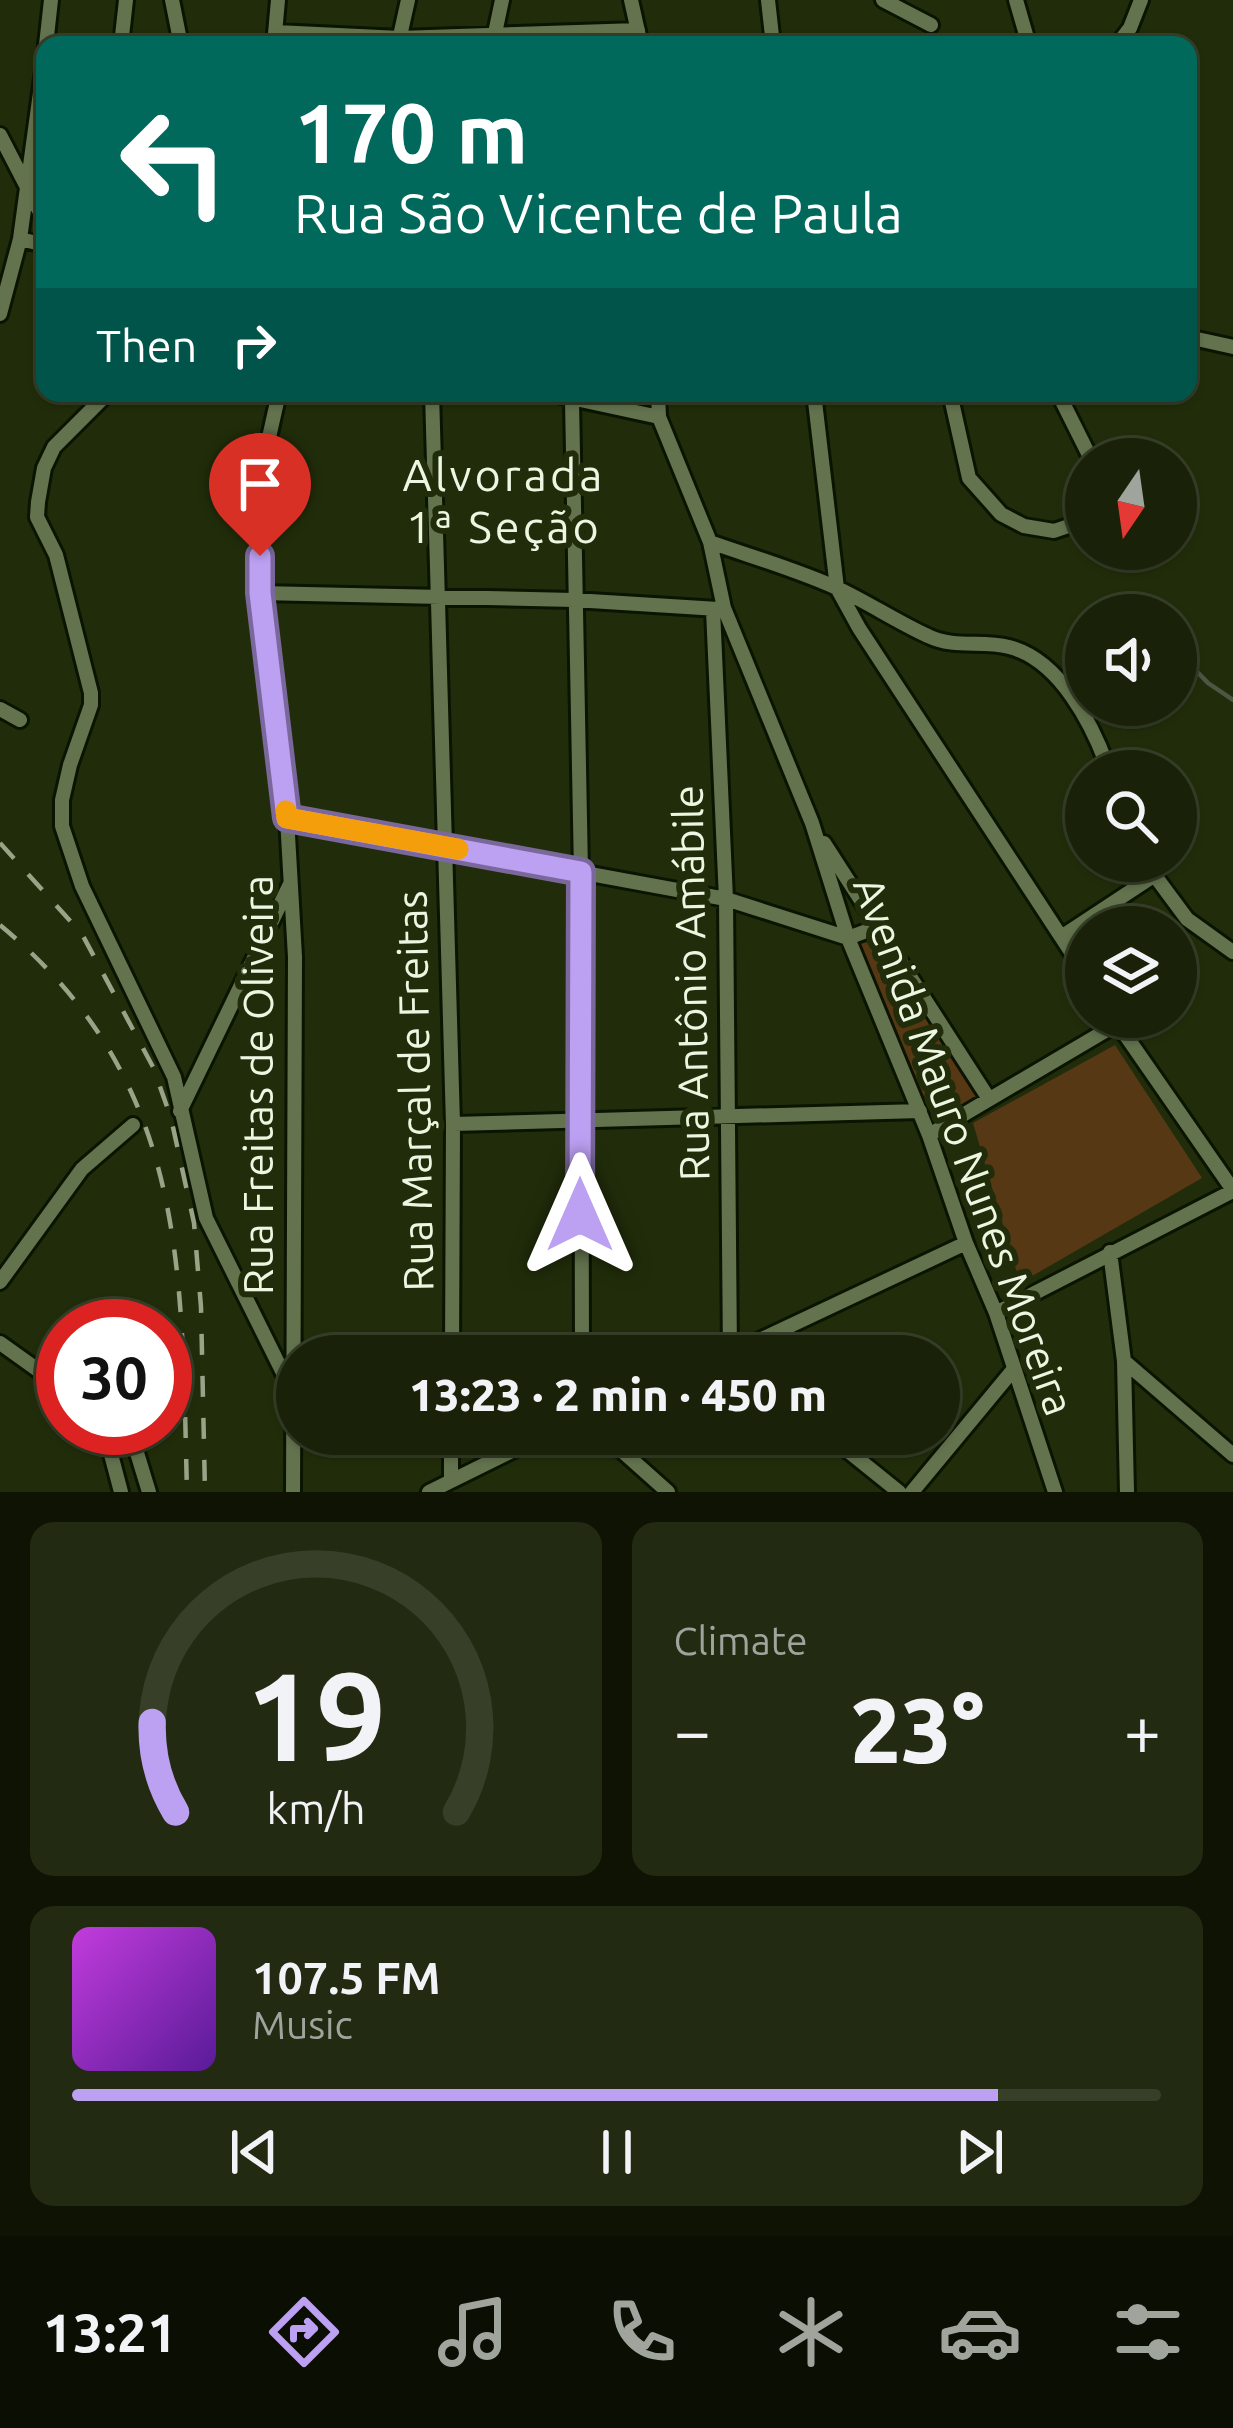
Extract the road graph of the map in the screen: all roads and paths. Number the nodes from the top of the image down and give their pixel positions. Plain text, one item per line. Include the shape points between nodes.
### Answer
1 (51, 0) edge
2 (126, 0) edge
3 (172, 0) edge
4 (278, 0) edge
5 (408, 0) edge
6 (502, 0) edge
7 (631, 0) edge
8 (768, 0) edge
9 (883, 0) edge
10 (1016, 0) edge
11 (1141, 0) edge
12 (931, 25) dead end
13 (495, 34) junction
14 (47, 36) edge
15 (122, 36) edge
16 (179, 36) edge
17 (275, 36) edge
18 (400, 36) edge
19 (471, 36) edge
20 (567, 36) edge
21 (639, 36) edge
22 (772, 36) edge
23 (1026, 36) edge
24 (1124, 36) edge
25 (36, 118) edge
26 (0, 135) edge
27 (26, 187) junction
28 (36, 206) edge
29 (20, 239) junction
30 (36, 243) edge
31 (0, 314) edge
32 (1197, 339) edge
33 (1233, 346) edge
34 (104, 402) edge
35 (277, 402) edge
36 (432, 402) edge
37 (572, 402) edge
38 (577, 402) edge
39 (658, 402) edge
40 (815, 402) edge
41 (952, 402) edge
42 (1062, 402) edge
43 (659, 417) junction
44 (1080, 438) edge
45 (1065, 527) edge
46 (710, 542) junction
47 (838, 588) junction
48 (260, 593) junction
49 (435, 599) junction
50 (574, 600) junction
51 (718, 609) junction
52 (0, 709) edge
53 (20, 720) dead end
54 (1100, 750) edge
55 (287, 818) junction
56 (812, 823) junction
57 (443, 847) junction
58 (581, 872) junction
59 (291, 882) junction
60 (1145, 882) edge
61 (1157, 882) edge
62 (726, 898) junction
63 (877, 926) junction
64 (848, 938) junction
65 (1061, 938) junction
66 (1065, 944) edge
67 (1233, 952) edge
68 (1086, 1038) edge
69 (1127, 1038) edge
70 (989, 1099) junction
71 (180, 1111) junction
72 (920, 1111) junction
73 (729, 1117) junction
74 (580, 1121) junction
75 (453, 1124) junction
76 (133, 1125) dead end
77 (929, 1135) junction
78 (1233, 1190) edge
79 (966, 1243) junction
80 (1110, 1252) junction
81 (0, 1282) edge
82 (996, 1313) junction
83 (292, 1335) edge
84 (452, 1335) edge
85 (582, 1335) edge
86 (728, 1335) edge
87 (772, 1335) edge
88 (0, 1343) edge
89 (276, 1359) edge
90 (1124, 1360) junction
91 (36, 1369) edge
92 (1012, 1370) junction
93 (112, 1455) edge
94 (138, 1455) edge
95 (292, 1455) edge
96 (451, 1455) edge
97 (503, 1455) edge
98 (625, 1455) edge
99 (853, 1455) edge
100 (1233, 1455) edge
101 (451, 1480) junction
102 (661, 1490) edge
103 (122, 1492) edge
104 (149, 1492) edge
105 (293, 1492) edge
106 (429, 1492) edge
107 (899, 1492) edge
108 (912, 1492) edge
109 (1055, 1492) edge
110 (1127, 1492) edge

1 - 14 street
2 - 15 street
3 - 16 street
4 - 17 street
5 - 18 street
6 - 13 street
7 - 21 street
8 - 22 street
9 - 12 street
10 - 23 street
11 - 24 street
13 - 19 street
13 - 20 street
25 - 27 street
26 - 27 street
27 - 28 street
27 - 29 street
29 - 30 street
29 - 31 street
32 - 33 street
34 - 71 street via 54,447 38,502 92,693 62,826 82,886 160,1042
35 - 48 street, Rua Freitas de Oliveira via 259,482
36 - 49 street, Rua Marçal de Freitas
37 - 50 street
38 - 43 street
39 - 43 street, Avenida Mauro Nunes Moreira
40 - 47 street
41 - 45 street via 969,478 1001,514 1024,526
42 - 44 street
43 - 46 street, Avenida Mauro Nunes Moreira
46 - 47 street
46 - 51 street, Avenida Mauro Nunes Moreira
47 - 54 street via 932,639 1011,647 1041,665 1063,685
47 - 65 street
48 - 49 street
48 - 55 street, Rua Freitas de Oliveira
49 - 50 street
49 - 57 street, Rua Marçal de Freitas
50 - 51 street
50 - 58 street
51 - 56 street, Avenida Mauro Nunes Moreira
51 - 62 street, Rua Antônio Amábile
52 - 53 street
55 - 57 street
55 - 59 street, Rua Freitas de Oliveira
56 - 63 street, Avenida Mauro Nunes Moreira
56 - 64 street, Avenida Mauro Nunes Moreira
57 - 58 street
57 - 75 street, Rua Marçal de Freitas
58 - 62 street
58 - 74 street
59 - 71 street
59 - 83 street, Rua Freitas de Oliveira
60 - 65 street
61 - 67 street via 1187,919
62 - 64 street
62 - 73 street, Rua Antônio Amábile
63 - 64 street
63 - 70 street, Avenida Mauro Nunes Moreira
64 - 72 street, Avenida Mauro Nunes Moreira
65 - 66 street
68 - 70 street
69 - 78 street
70 - 77 street
71 - 89 street via 206,1217
72 - 73 street
72 - 77 street, Avenida Mauro Nunes Moreira
73 - 74 street
73 - 86 street, Rua Antônio Amábile
74 - 75 street
74 - 85 street
75 - 84 street, Rua Marçal de Freitas
76 - 81 street via 82,1169
77 - 79 street, Avenida Mauro Nunes Moreira
78 - 80 street
79 - 82 street, Avenida Mauro Nunes Moreira
79 - 87 street
80 - 82 street
80 - 90 street
82 - 92 street, Avenida Mauro Nunes Moreira
88 - 91 street
90 - 100 street
90 - 110 street
92 - 108 street
92 - 109 street, Avenida Mauro Nunes Moreira
93 - 103 street
94 - 104 street
95 - 105 street, Rua Freitas de Oliveira
96 - 101 street
97 - 101 street
98 - 102 street
99 - 107 street
101 - 106 street

